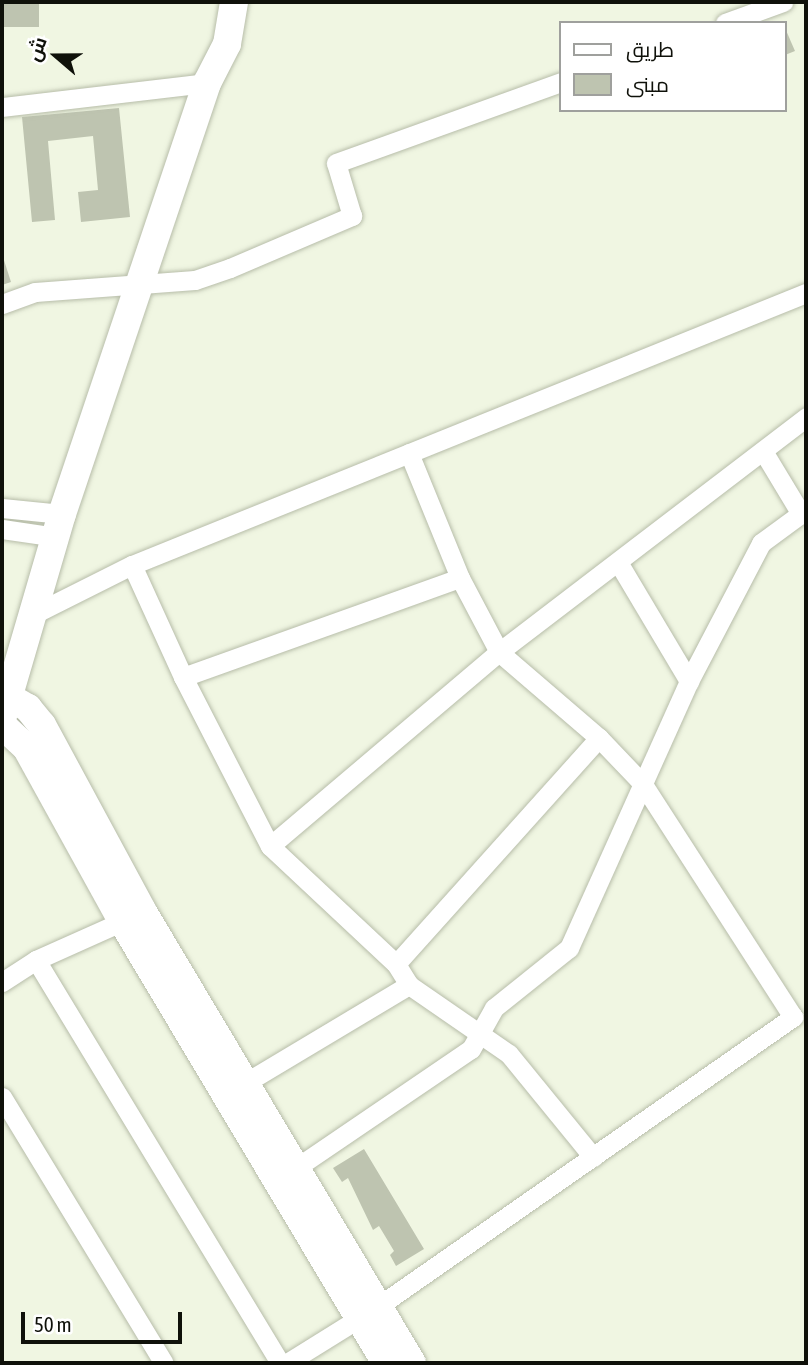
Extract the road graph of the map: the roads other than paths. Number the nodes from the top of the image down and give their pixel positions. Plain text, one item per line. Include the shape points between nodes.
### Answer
1 (217, 2) edge
2 (234, 2) edge
3 (783, 2) edge
4 (731, 21) edge
5 (560, 82) edge
6 (206, 83) junction
7 (2, 107) edge
8 (138, 288) junction
9 (806, 293) edge
10 (2, 304) edge
11 (806, 417) edge
12 (763, 451) junction
13 (409, 453) junction
14 (2, 508) edge
15 (804, 512) edge
16 (59, 526) junction
17 (2, 529) edge
18 (618, 562) junction
19 (132, 565) junction
20 (460, 578) junction
21 (36, 613) junction
22 (499, 652) junction
23 (183, 677) junction
24 (689, 681) junction
25 (6, 708) edge
26 (2, 725) edge
27 (598, 738) junction
28 (642, 783) junction
29 (270, 846) junction
30 (132, 916) junction
31 (36, 960) junction
32 (396, 964) junction
33 (2, 982) edge
34 (409, 985) junction
35 (799, 1012) edge
36 (483, 1033) junction
37 (234, 1089) junction
38 (2, 1097) edge
39 (593, 1157) junction
40 (286, 1175) junction
41 (370, 1311) junction
42 (164, 1363) edge
43 (280, 1363) edge
44 (287, 1363) edge
45 (386, 1363) edge
46 (412, 1363) edge

1 - 6 street
2 - 6 street via 227,44
3 - 4 street
5 - 8 street via 336,163 352,216 195,280
6 - 7 street
6 - 8 street
8 - 10 street via 96,285 35,292
8 - 16 street
9 - 13 street
11 - 12 street
12 - 15 street
12 - 18 street
13 - 19 street
13 - 20 street
14 - 16 street
15 - 24 street via 761,543
16 - 17 street
16 - 21 street
18 - 22 street
18 - 24 street
19 - 21 street
19 - 23 street
20 - 22 street
20 - 23 street
21 - 25 street
22 - 27 street
22 - 29 street
23 - 29 street
24 - 28 street
25 - 30 street via 28,708 41,725
26 - 30 street via 26,747
27 - 28 street
27 - 32 street
28 - 35 street
28 - 36 street via 569,948 494,1008
29 - 32 street
30 - 31 street
30 - 37 street
31 - 33 street
31 - 43 street
32 - 34 street
34 - 36 street
34 - 37 street
35 - 39 street
36 - 39 street via 509,1054
36 - 40 street via 471,1049
37 - 40 street
38 - 42 street
39 - 41 street
40 - 41 street
41 - 44 street
41 - 45 street
41 - 46 street

